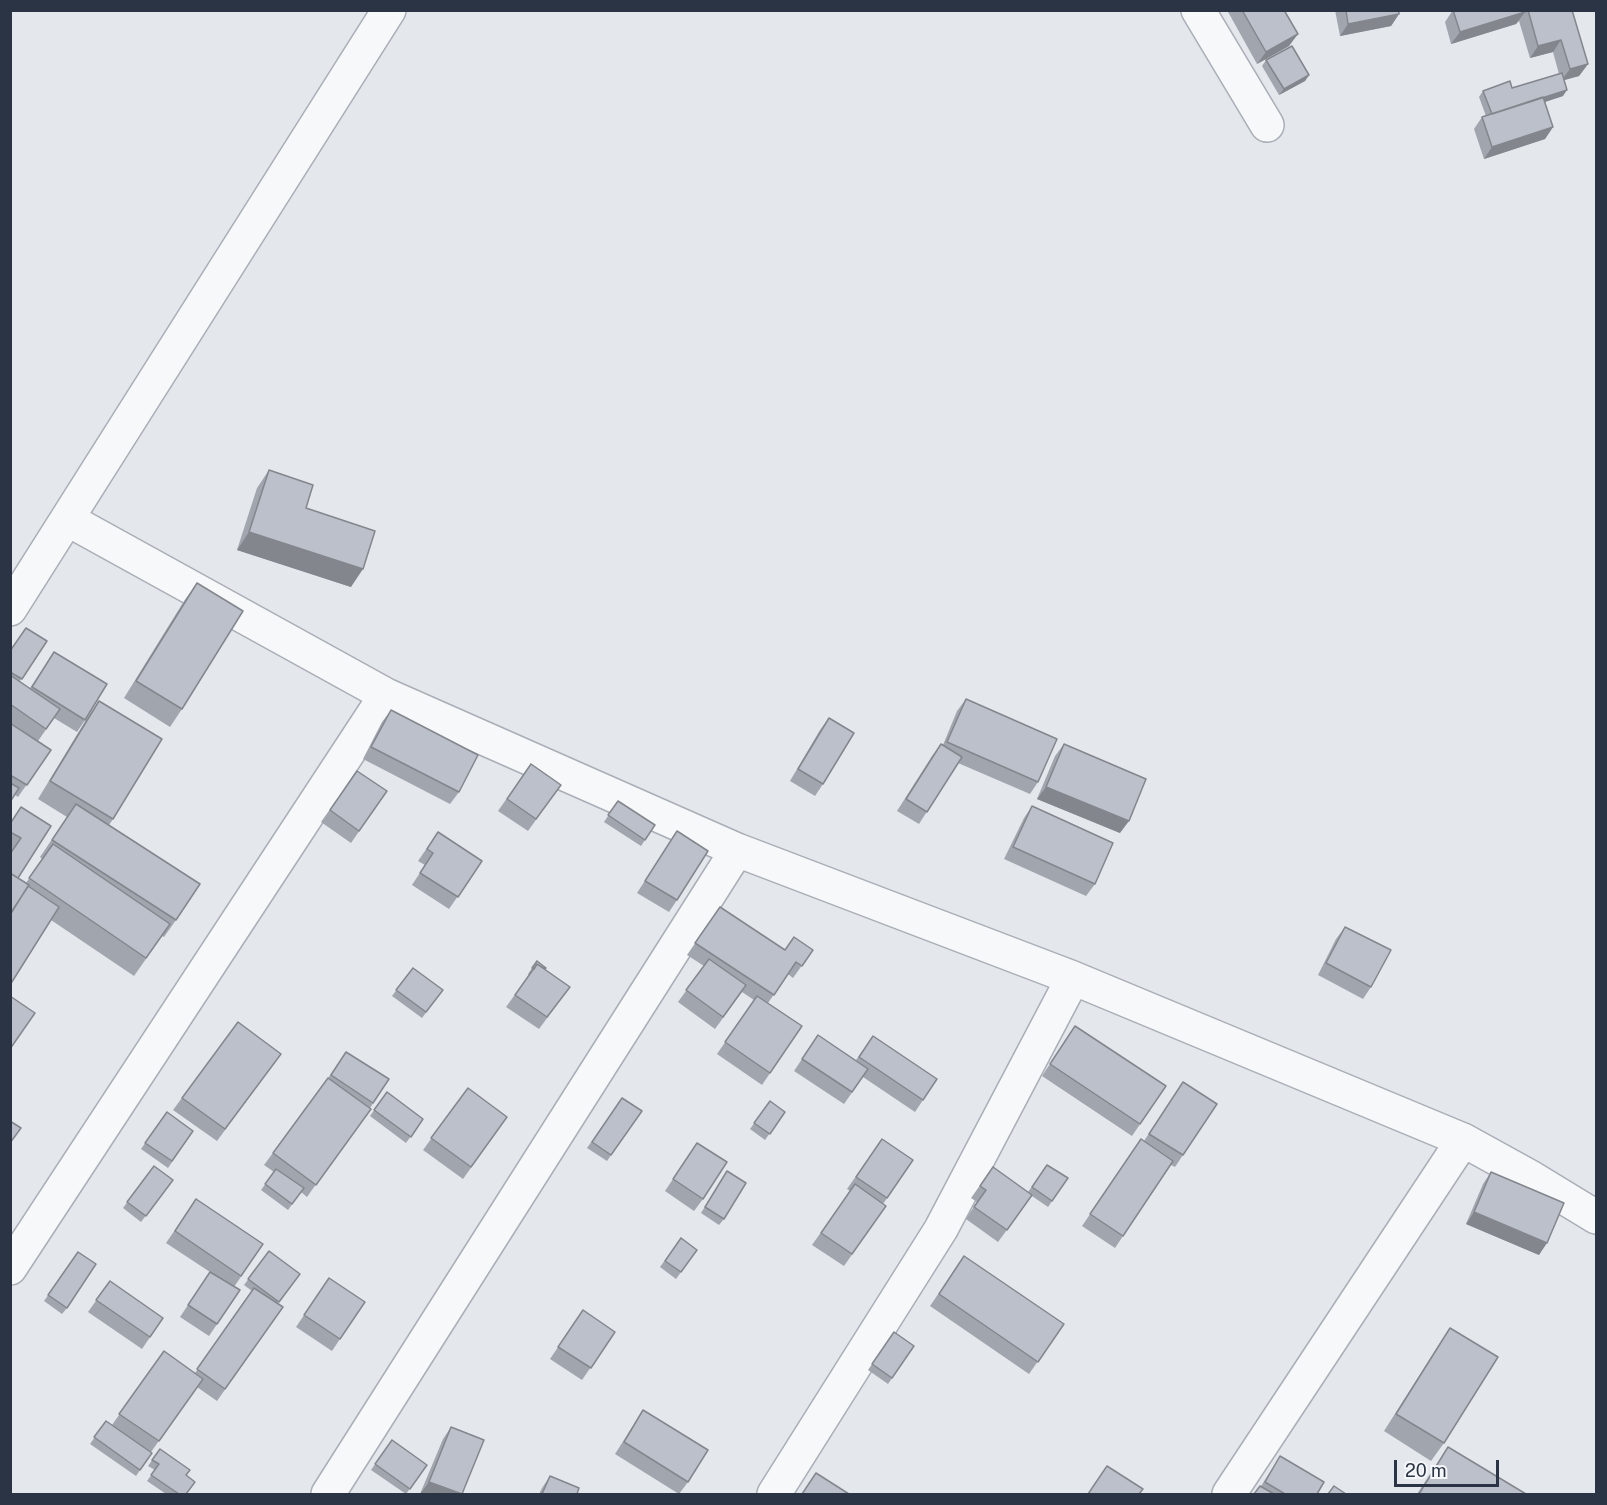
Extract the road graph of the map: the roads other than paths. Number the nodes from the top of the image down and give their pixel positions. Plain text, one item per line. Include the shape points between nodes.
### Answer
1 (389, 10) edge
2 (1198, 10) edge
3 (1267, 125) dead end
4 (67, 519) junction
5 (10, 609) edge
6 (386, 694) junction
7 (737, 850) junction
8 (1073, 978) junction
9 (1463, 1140) junction
10 (1596, 1217) edge
11 (10, 1268) edge
12 (328, 1494) edge
13 (774, 1494) edge
14 (1229, 1494) edge

1 - 4 street
2 - 3 street
4 - 5 street
4 - 6 street
6 - 7 street
6 - 11 street
7 - 8 street
7 - 12 street
8 - 9 street
8 - 13 street via 941,1229
9 - 10 street
9 - 14 street

